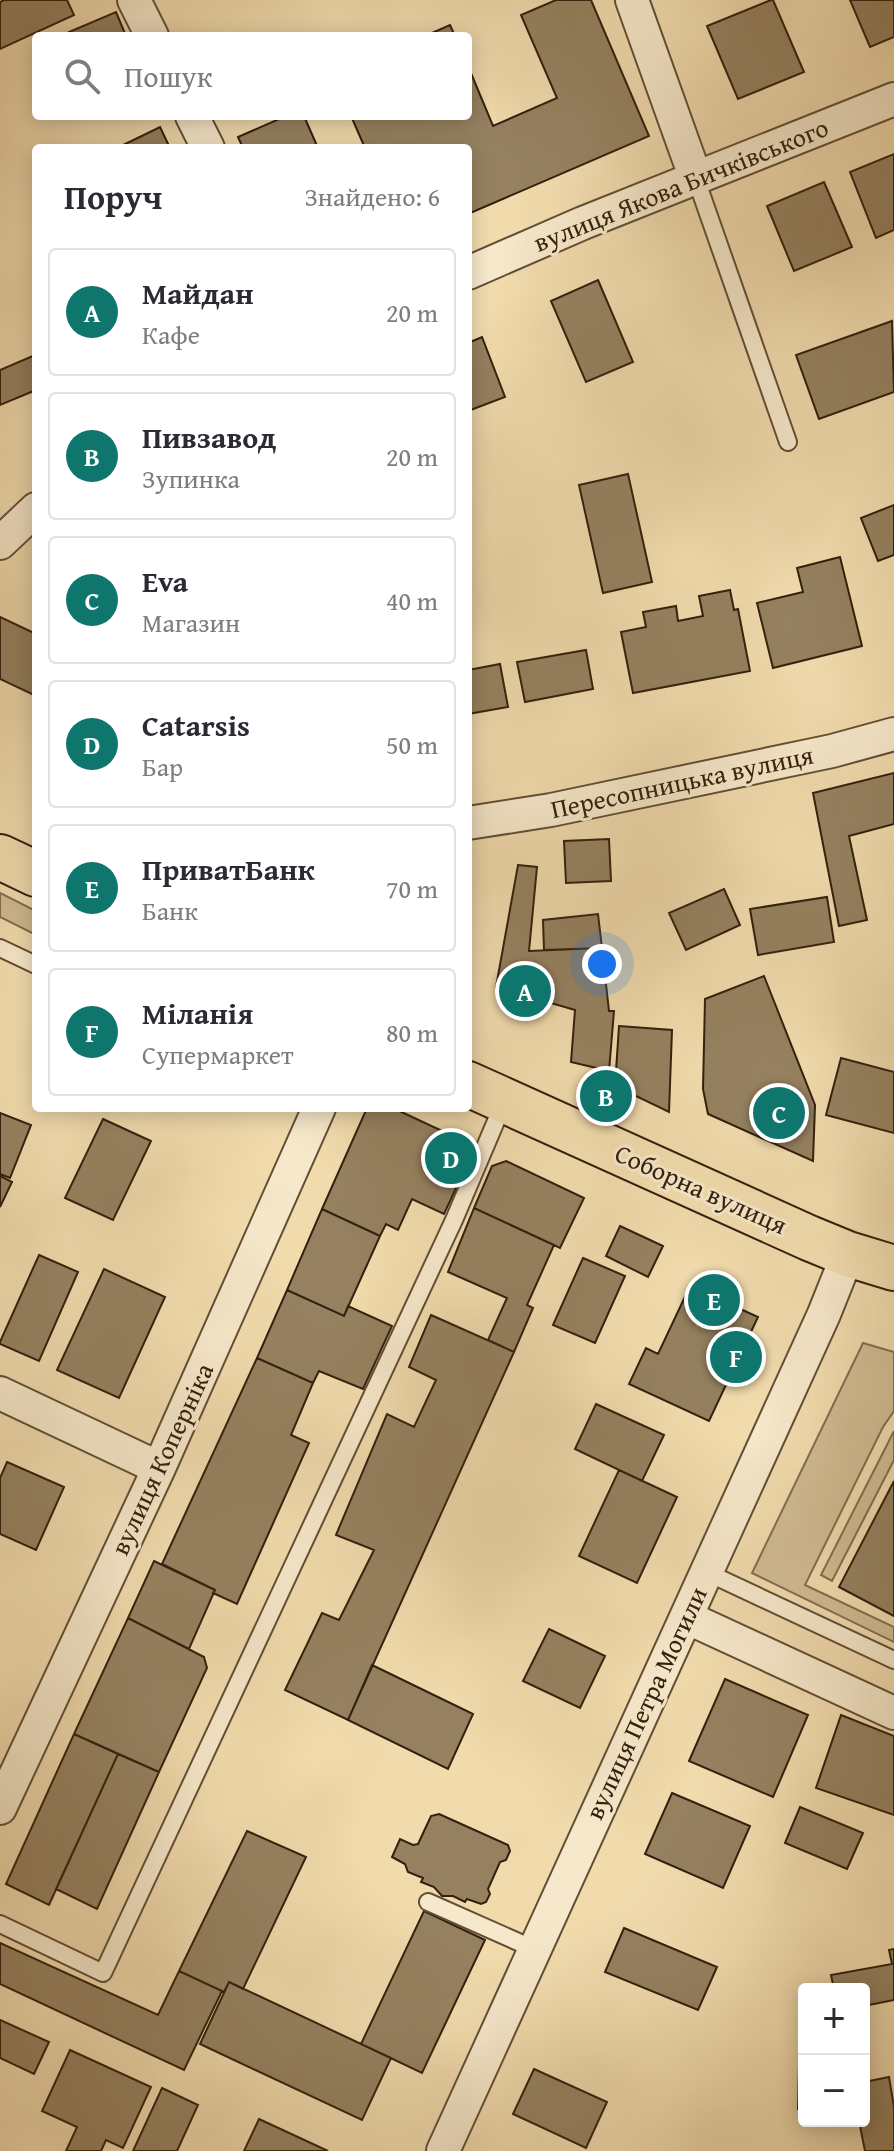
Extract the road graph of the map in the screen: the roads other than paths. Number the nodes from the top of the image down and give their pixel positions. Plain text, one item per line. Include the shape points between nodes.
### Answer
1 (134, 0) edge
2 (632, 0) edge
3 (150, 32) edge
4 (894, 99) edge
5 (194, 120) edge
6 (206, 144) edge
7 (696, 179) junction
8 (472, 271) edge
9 (788, 442) dead end
10 (32, 513) edge
11 (0, 543) edge
12 (894, 734) edge
13 (472, 822) edge
14 (0, 857) edge
15 (32, 872) edge
16 (0, 948) edge
17 (32, 963) edge
18 (486, 1092) edge
19 (317, 1112) edge
20 (848, 1254) junction
21 (894, 1268) edge
22 (0, 1393) edge
23 (159, 1468) junction
24 (706, 1572) junction
25 (686, 1617) junction
26 (894, 1660) edge
27 (894, 1713) edge
28 (0, 1808) edge
29 (428, 1902) dead end
30 (0, 1924) edge
31 (534, 1949) junction
32 (443, 2151) edge

1 - 3 street
2 - 7 street
4 - 7 street, вулиця Якова Бичківського
5 - 6 street
7 - 8 street, вулиця Якова Бичківського
7 - 9 lane
10 - 11 street
12 - 13 street, Пересопницька вулиця via 551,810
14 - 15 main road
16 - 17 lane
18 - 20 main road, Соборна вулиця
18 - 30 lane via 454,1220 103,1973
19 - 23 street, вулиця Коперніка
20 - 21 main road, Соборна вулиця
20 - 24 street, вулиця Петра Могили
22 - 23 street
23 - 28 street, вулиця Коперніка
24 - 25 street, вулиця Петра Могили
24 - 26 lane
25 - 27 street
25 - 31 street, вулиця Петра Могили
29 - 31 lane
31 - 32 street, вулиця Петра Могили

